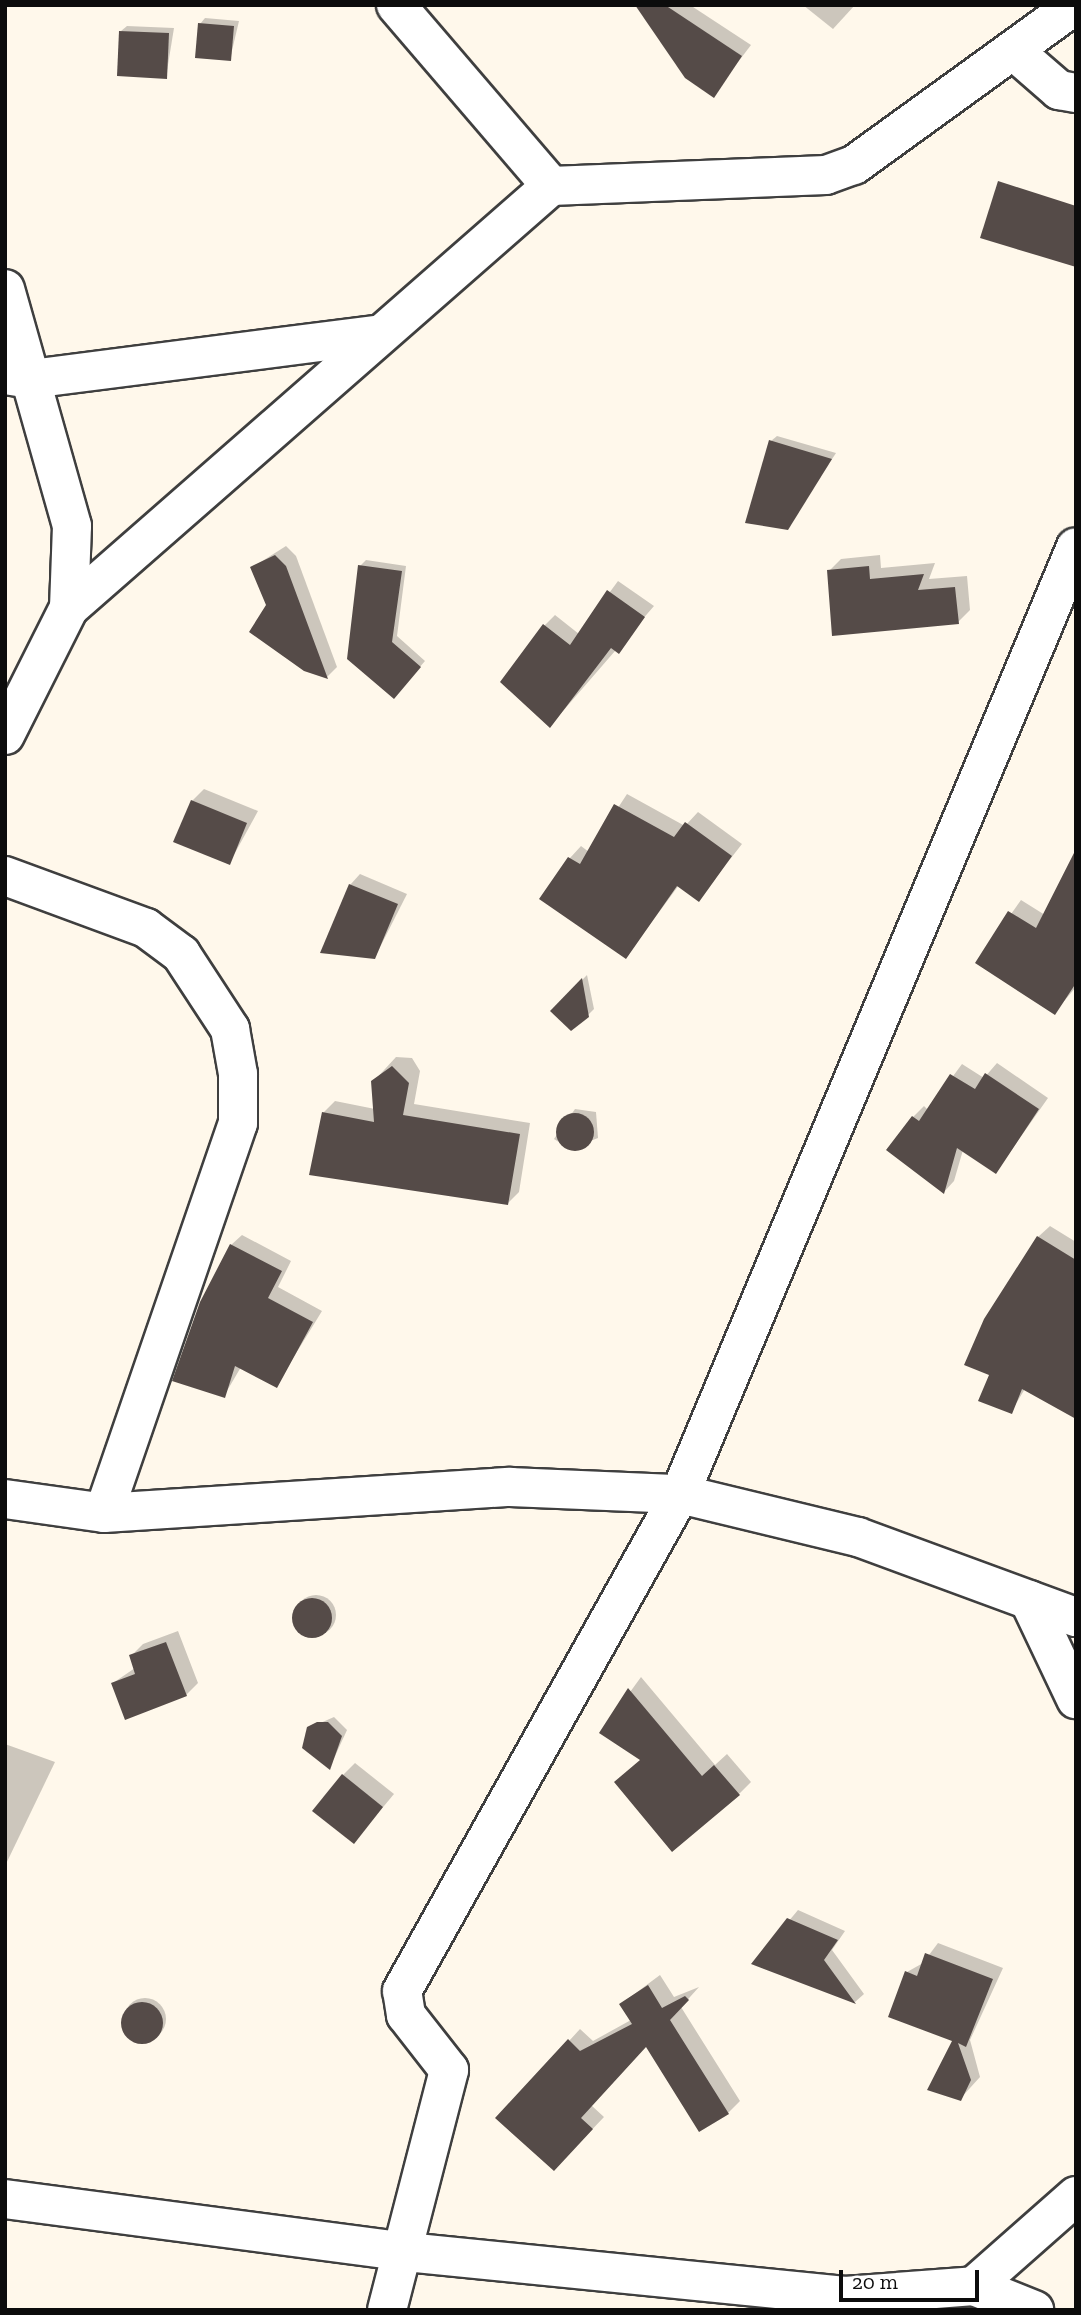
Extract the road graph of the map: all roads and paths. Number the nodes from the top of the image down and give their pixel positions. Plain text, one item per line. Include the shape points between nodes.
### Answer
1 (396, 5) edge
2 (1075, 5) edge
3 (1014, 51) junction
4 (1076, 93) edge
5 (551, 186) junction
6 (5, 289) edge
7 (380, 334) junction
8 (18, 377) edge
9 (1076, 547) edge
10 (69, 608) junction
11 (5, 735) edge
12 (5, 876) edge
13 (680, 1494) junction
14 (5, 1499) edge
15 (104, 1513) junction
16 (1029, 1600) junction
17 (1076, 1617) edge
18 (1076, 1699) edge
19 (1076, 2196) edge
20 (5, 2199) edge
21 (406, 2252) junction
22 (974, 2286) junction
23 (841, 2303) edge
24 (387, 2310) edge
25 (1034, 2310) edge

1 - 5 street
2 - 3 street
3 - 4 street via 1059,90
3 - 5 street via 854,165 826,175
5 - 7 street
6 - 8 street
7 - 8 street
7 - 10 street
8 - 10 street via 72,526
9 - 13 street
10 - 11 street
12 - 15 street via 146,928 181,954 230,1029 238,1074 238,1124
13 - 15 street via 510,1487
13 - 16 street via 858,1538
13 - 21 street via 402,1991 406,2015 449,2070
14 - 15 street
16 - 17 street
16 - 18 street
19 - 22 street
20 - 21 street
21 - 23 street
21 - 24 street
22 - 23 street
22 - 25 street

